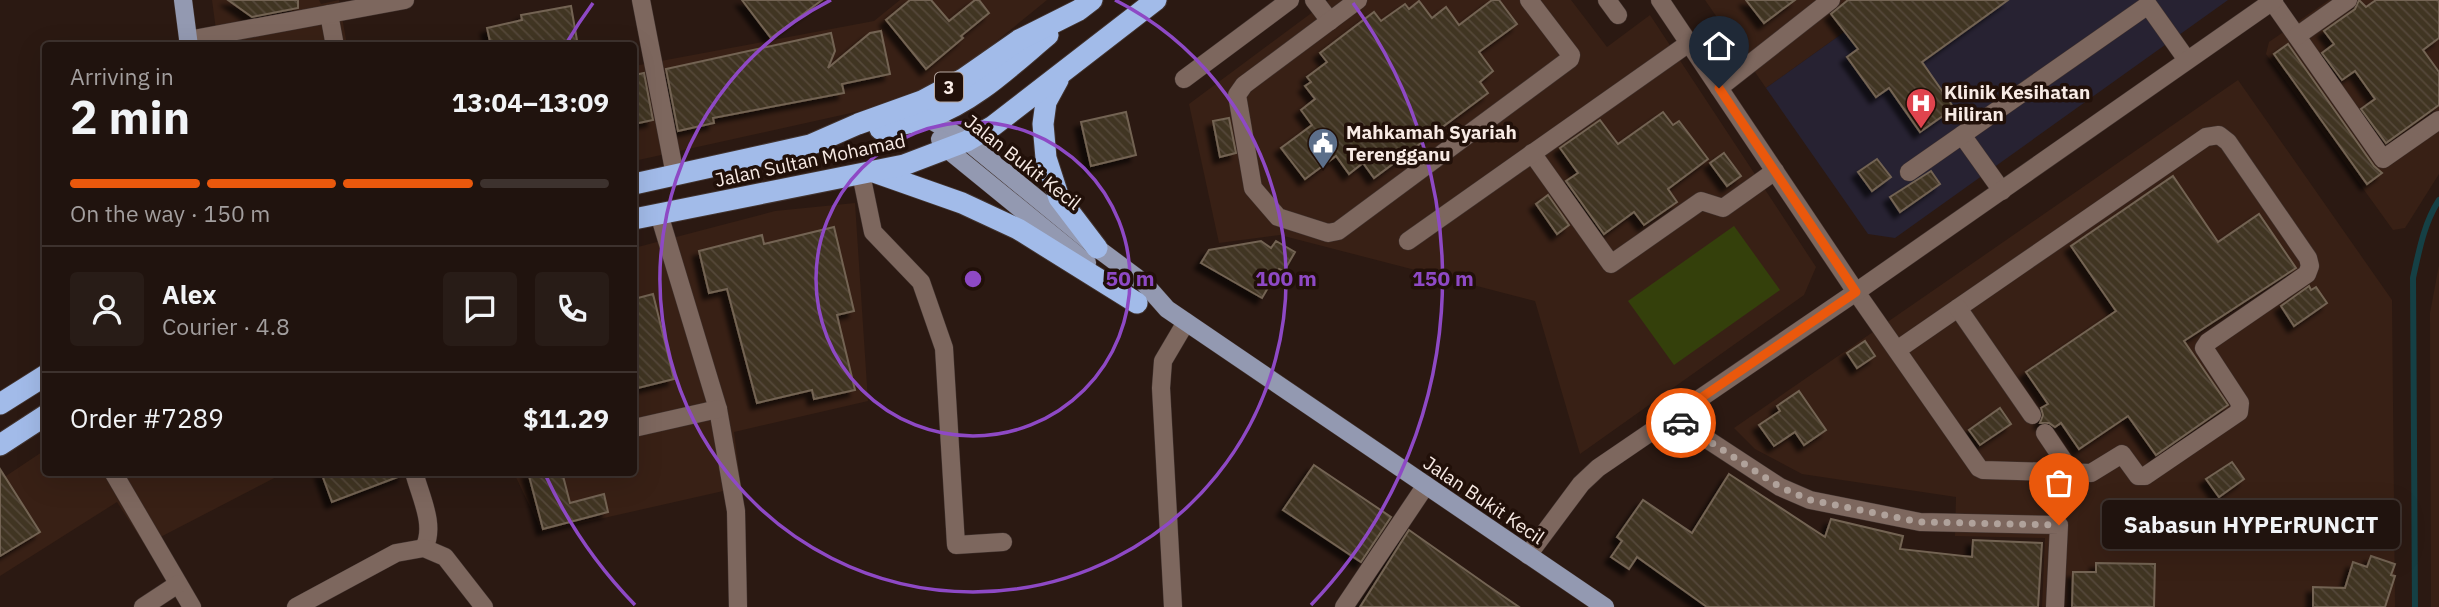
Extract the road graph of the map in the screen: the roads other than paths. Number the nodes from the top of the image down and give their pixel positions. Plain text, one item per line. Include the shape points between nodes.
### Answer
1 (183, 0) edge
2 (405, 0) edge
3 (641, 0) edge
4 (1156, 0) edge
5 (1290, 0) edge
6 (1314, 0) edge
7 (1358, 0) edge
8 (1553, 0) edge
9 (1607, 0) edge
10 (1660, 0) edge
11 (1831, 0) edge
12 (2348, 0) edge
13 (2273, 1) edge
14 (1085, 5) edge
15 (1534, 6) edge
16 (318, 10) edge
17 (1618, 15) dead end
18 (1330, 21) junction
19 (2297, 36) junction
20 (188, 42) edge
21 (192, 42) edge
22 (333, 42) edge
23 (1689, 43) junction
24 (2187, 60) junction
25 (1061, 75) junction
26 (1184, 79) dead end
27 (1719, 88) junction
28 (927, 118) junction
29 (2439, 120) edge
30 (1962, 135) junction
31 (967, 141) junction
32 (810, 145) junction
33 (947, 149) junction
34 (1532, 153) junction
35 (1775, 171) junction
36 (1909, 172) dead end
37 (867, 173) junction
38 (675, 175) junction
39 (637, 183) edge
40 (2002, 191) junction
41 (659, 214) junction
42 (637, 218) edge
43 (1408, 241) dead end
44 (1097, 248) junction
45 (1856, 292) junction
46 (1137, 303) junction
47 (1958, 308) junction
48 (1167, 309) junction
49 (1186, 322) junction
50 (1897, 350) junction
51 (42, 376) edge
52 (5, 401) edge
53 (718, 409) junction
54 (2032, 415) dead end
55 (1673, 417) junction
56 (42, 418) edge
57 (637, 428) edge
58 (2045, 433) dead end
59 (0, 445) edge
60 (2072, 473) junction
61 (115, 476) edge
62 (415, 476) edge
63 (1426, 485) junction
64 (1003, 542) dead end
65 (424, 548) junction
66 (1528, 555) junction
67 (178, 584) junction
68 (142, 607) edge
69 (192, 607) edge
70 (296, 607) edge
71 (484, 607) edge
72 (738, 607) edge
73 (1173, 607) edge
74 (1344, 607) edge
75 (1605, 607) edge
76 (2055, 607) edge

1 - 20 main road
2 - 16 street
3 - 38 street
4 - 25 highway, Jalan Sultan Mohamad
5 - 26 street
6 - 18 street
7 - 18 street
8 - 15 street
9 - 17 street
10 - 23 street
11 - 27 street
12 - 19 street
13 - 19 street
13 - 24 street
14 - 28 highway, 3 via 989,83
14 - 32 highway, Jalan Sultan Mohamad / 3 via 922,101
15 - 18 street via 1570,59 1334,233 1278,217 1253,188 1237,94
16 - 21 street
16 - 22 street
19 - 29 street via 2383,159
23 - 27 street
23 - 34 street
24 - 30 street via 2148,5
24 - 40 street
25 - 31 highway, Jalan Sultan Mohamad
25 - 44 highway via 1046,102 1046,158 1059,198
27 - 35 street
28 - 31 main road, Jalan Bukit Kecil
28 - 32 highway, 3
28 - 33 main road, Jalan Bukit Kecil
30 - 36 street
30 - 40 street
31 - 33 highway, Jalan Sultan Mohamad
31 - 44 main road, Jalan Bukit Kecil
32 - 38 highway, Jalan Sultan Mohamad / 3
33 - 37 highway, Jalan Sultan Mohamad via 904,166
33 - 46 main road, Jalan Bukit Kecil
34 - 35 street via 1611,264 1701,201 1723,208
34 - 43 street
35 - 45 street
37 - 41 highway, Jalan Sultan Mohamad
37 - 46 highway via 962,202 1018,229
37 - 64 street via 873,232 920,282 944,348 956,545
38 - 39 highway, Jalan Sultan Mohamad / 3
40 - 45 street
41 - 42 highway, Jalan Sultan Mohamad
41 - 53 street
44 - 48 main road, Jalan Bukit Kecil via 1144,283
45 - 50 street
45 - 55 street
46 - 48 main road, Jalan Bukit Kecil
47 - 50 street
47 - 54 street
47 - 60 street via 2206,137 2219,135 2228,142 2272,205 2310,266 2306,274 2204,348 2240,403 2239,411 2141,478 2122,454 2094,472
48 - 49 main road, Jalan Bukit Kecil
49 - 63 main road, Jalan Bukit Kecil
49 - 73 street via 1163,361 1161,388
50 - 60 street via 1979,468
51 - 52 highway
53 - 57 street
53 - 72 street via 736,511
55 - 66 street via 1581,484
55 - 76 street via 1780,487 1810,500 1920,522 2059,525
56 - 59 highway
58 - 60 street
61 - 67 street
62 - 65 street via 429,528
63 - 66 main road, Jalan Bukit Kecil
63 - 74 street
65 - 70 street via 396,553
65 - 71 street via 445,557
66 - 75 main road, Jalan Bukit Kecil
67 - 68 street
67 - 69 street

